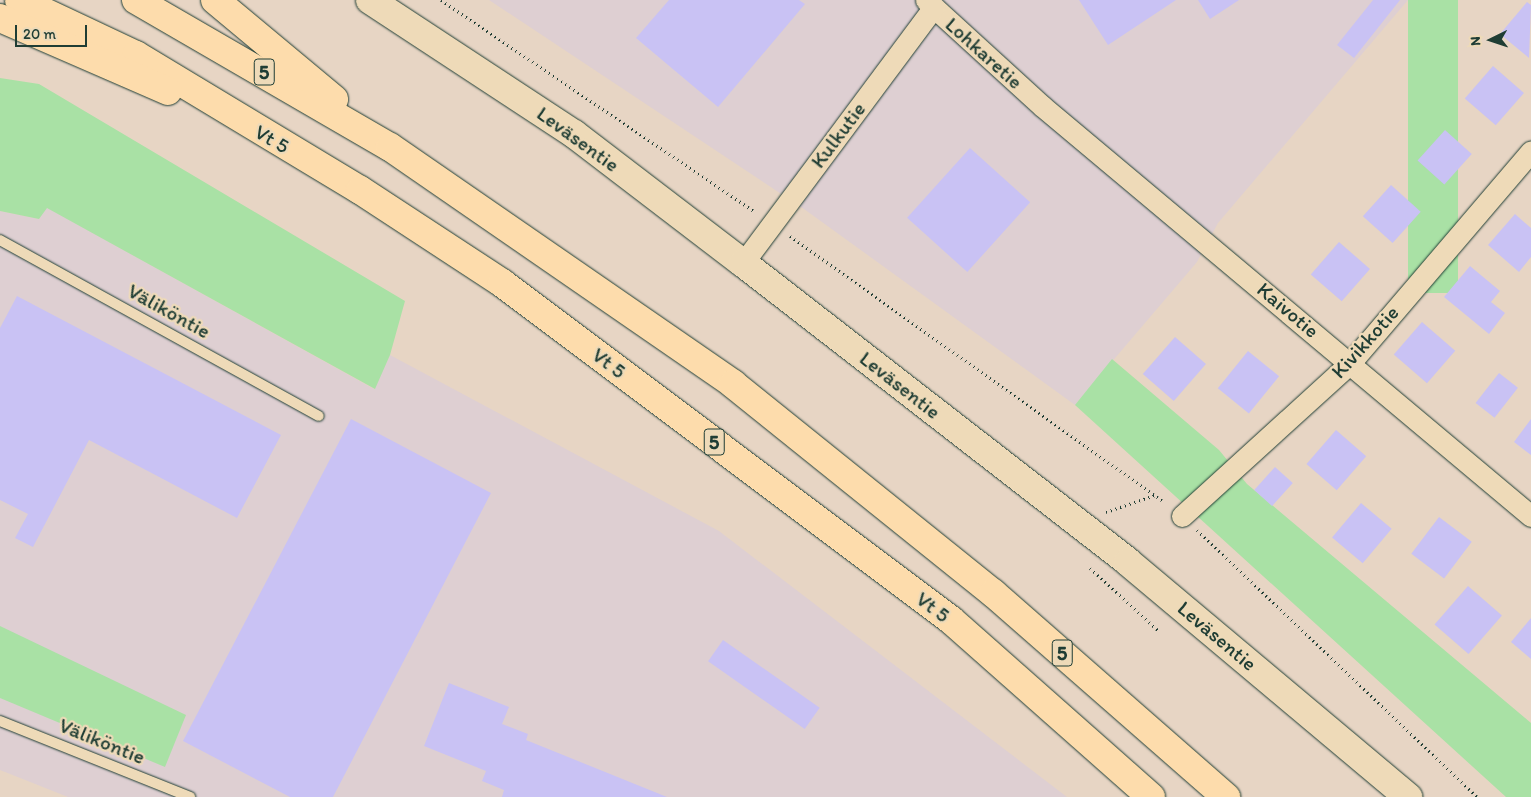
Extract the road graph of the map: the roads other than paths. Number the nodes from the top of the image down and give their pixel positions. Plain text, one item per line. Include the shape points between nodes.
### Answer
1 (19, 0) edge
2 (136, 0) edge
3 (215, 0) edge
4 (370, 0) edge
5 (930, 4) edge
6 (0, 18) edge
7 (1042, 106) joint
8 (249, 126) junction
9 (390, 147) junction
10 (1531, 150) edge
11 (0, 240) edge
12 (743, 263) junction
13 (1351, 362) junction
14 (319, 416) dead end
15 (1182, 516) road end
16 (1531, 516) edge
17 (0, 721) edge
18 (190, 797) edge
19 (1151, 797) edge
20 (1226, 797) edge
21 (1408, 797) edge

1 - 8 highway, Vt 5 / 5 via 136,54
2 - 9 highway, 5
3 - 9 highway
4 - 12 main road, Leväsentie via 574,134
5 - 7 street, Lohkaretie
5 - 12 street, Kulkutie
6 - 8 highway
7 - 13 street, Kaivotie
8 - 19 highway, Vt 5 / 5 via 360,190 502,283 951,620
9 - 20 highway, 5 via 732,384 993,593
10 - 13 street, Kivikkotie
11 - 14 lane, Väliköntie
12 - 21 main road, Leväsentie via 1128,562
13 - 15 street, Kivikkotie
13 - 16 street, Kaivotie
17 - 18 lane, Väliköntie

